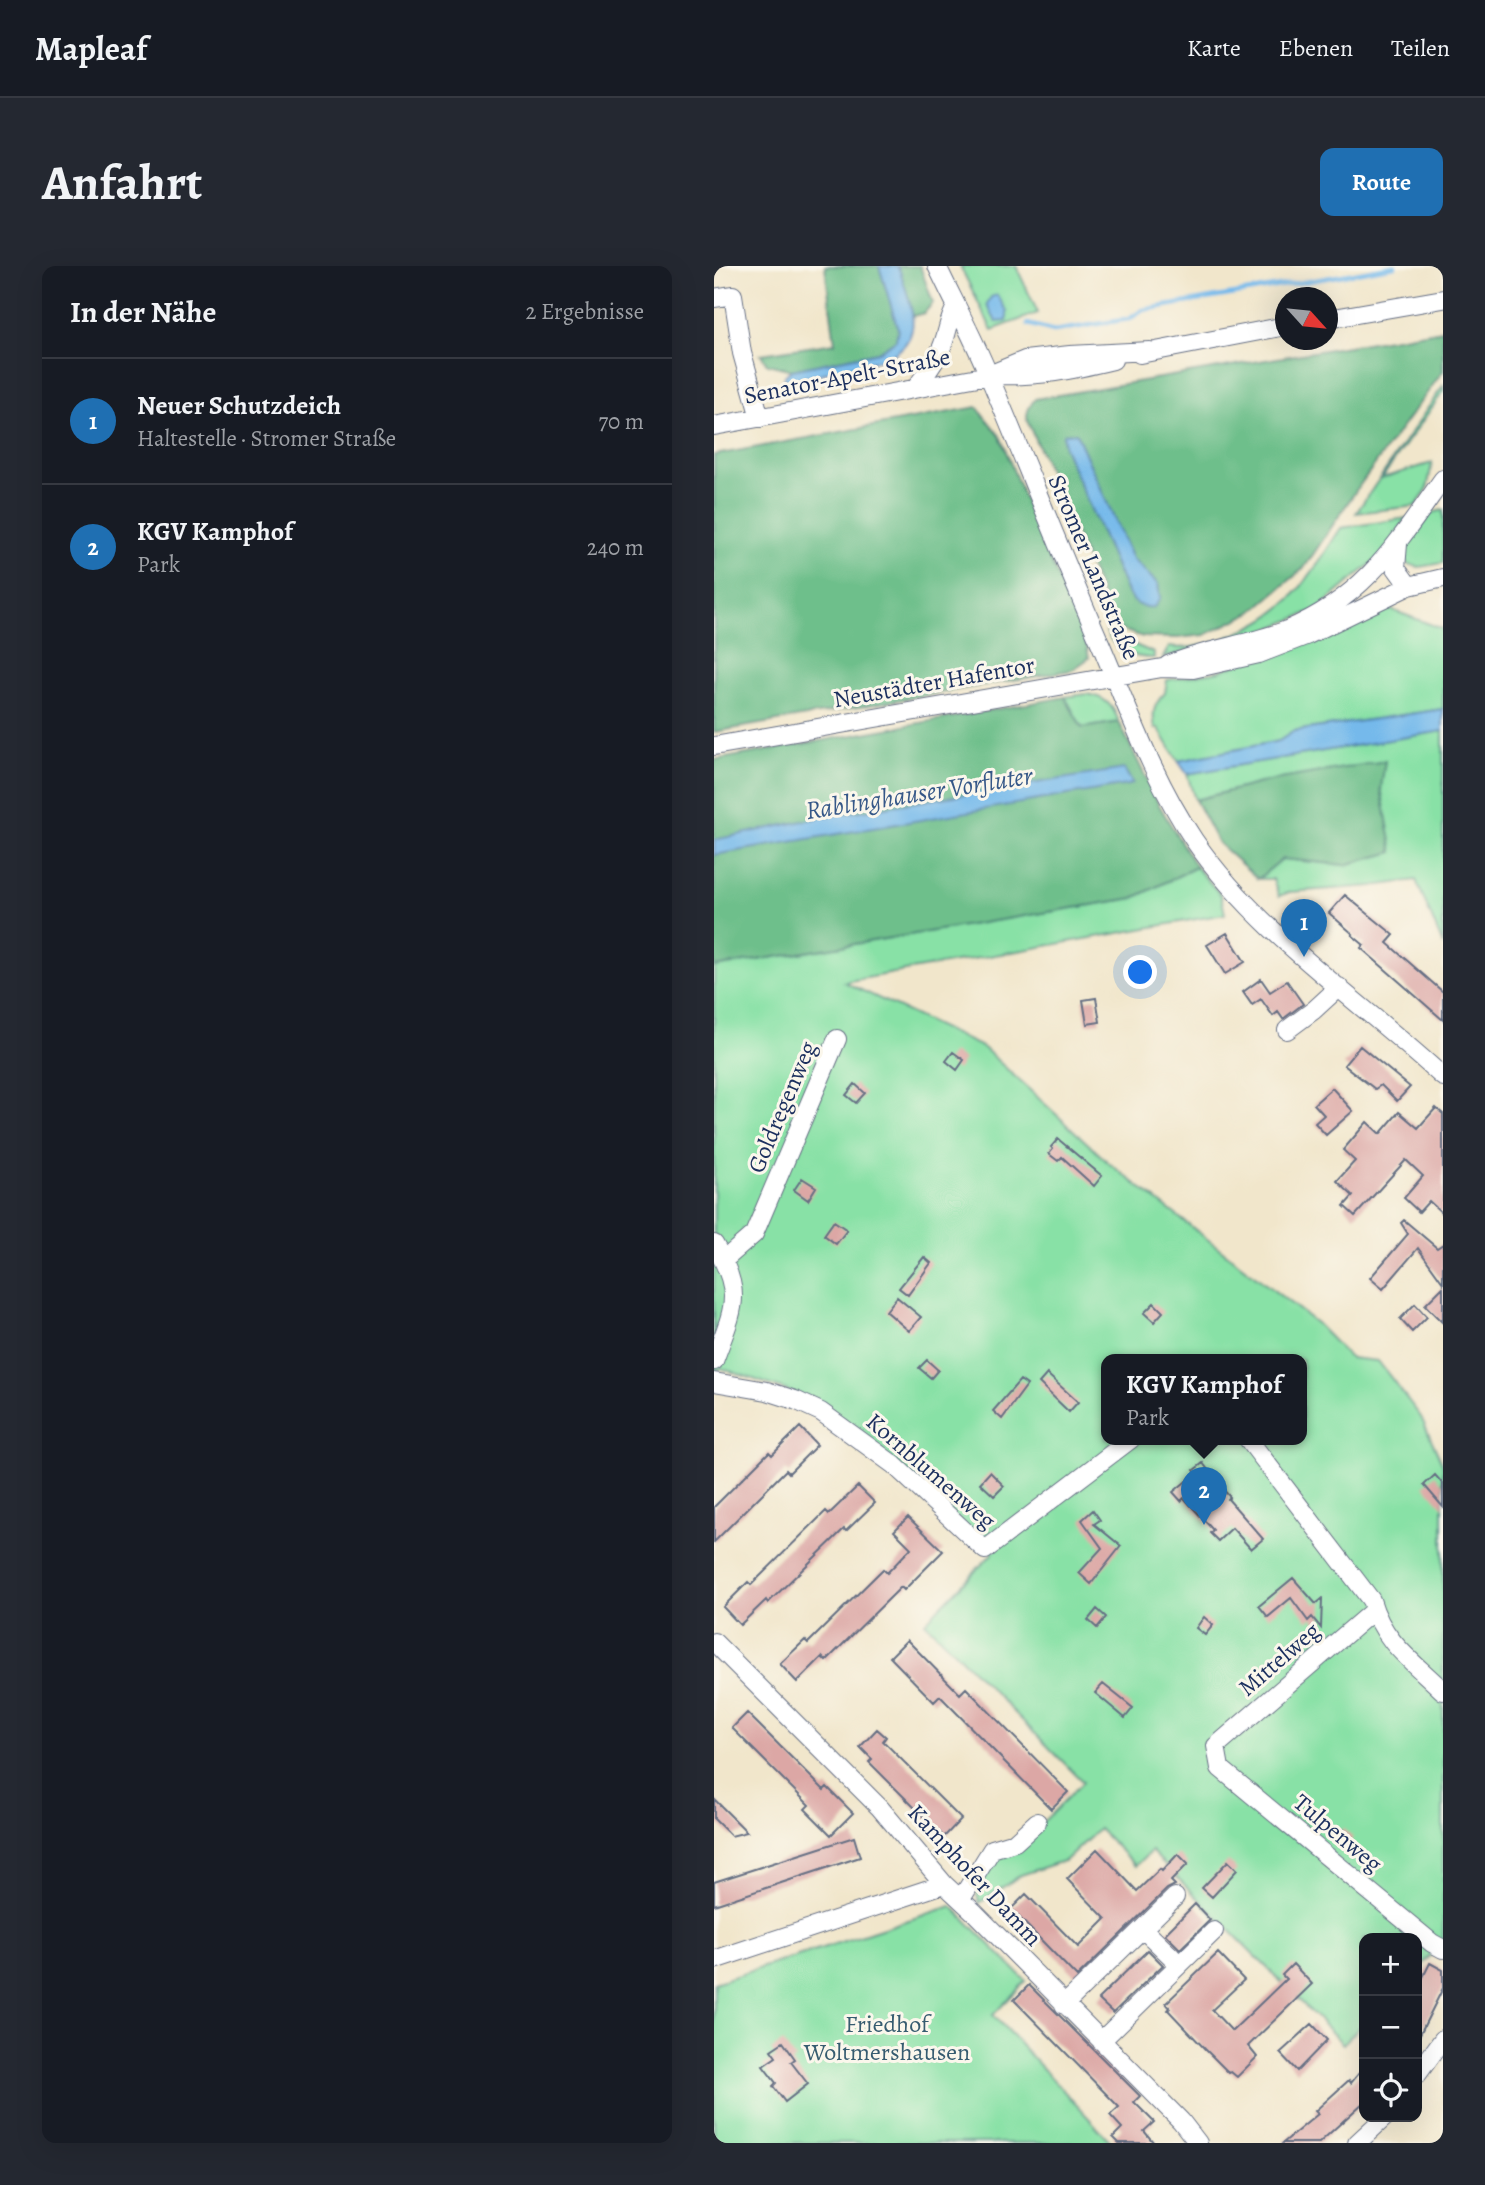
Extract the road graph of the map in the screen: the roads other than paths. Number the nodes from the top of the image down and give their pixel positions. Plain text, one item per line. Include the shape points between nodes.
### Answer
1 (937, 266) edge
2 (714, 298) edge
3 (1443, 299) edge
4 (956, 307) junction
5 (1338, 317) edge
6 (1275, 328) edge
7 (989, 374) junction
8 (916, 388) junction
9 (760, 418) junction
10 (714, 426) edge
11 (1443, 479) edge
12 (1437, 494) edge
13 (1398, 544) junction
14 (1443, 578) edge
15 (1409, 586) junction
16 (1162, 668) junction
17 (1114, 676) junction
18 (714, 746) edge
19 (1339, 987) junction
20 (1287, 1030) dead end
21 (837, 1039) dead end
22 (1443, 1077) edge
23 (714, 1244) edge
24 (724, 1260) junction
25 (714, 1361) edge
26 (714, 1382) edge
27 (1123, 1445) edge
28 (1253, 1445) edge
29 (1374, 1610) junction
30 (714, 1642) edge
31 (1443, 1691) edge
32 (1216, 1746) joint
33 (1037, 1822) dead end
34 (944, 1884) junction
35 (1175, 1897) dead end
36 (961, 1899) junction
37 (1143, 1929) junction
38 (1214, 1931) dead end
39 (1443, 1948) edge
40 (714, 1960) edge
41 (1180, 1964) junction
42 (1064, 2004) junction
43 (1443, 2039) edge
44 (1101, 2040) junction
45 (1422, 2068) edge
46 (1380, 2122) edge
47 (1198, 2143) edge
48 (1357, 2143) edge

1 - 4 street, Stromer Landstraße
2 - 9 street via 733,295 742,353
3 - 5 street
4 - 7 street, Stromer Landstraße
4 - 8 street via 940,353
6 - 7 street, Senator-Apelt-Straße via 1073,370
7 - 8 street, Senator-Apelt-Straße
7 - 17 street, Stromer Landstraße
8 - 9 street, Senator-Apelt-Straße
9 - 10 street, Senator-Apelt-Straße
11 - 12 street, Neustädter Hafentor
12 - 13 street, Neustädter Hafentor
13 - 15 street via 1396,568
13 - 16 street, Neustädter Hafentor via 1357,588 1310,618
14 - 15 street, Neustädter Hafentor
15 - 16 street, Neustädter Hafentor via 1259,654 1194,668
16 - 17 street, Neustädter Hafentor
17 - 18 street, Neustädter Hafentor
17 - 19 street, Stromer Landstraße via 1138,734 1194,840 1293,949
19 - 20 street
19 - 22 street, Stromer Landstraße
21 - 24 street, Goldregenweg via 754,1234
23 - 24 street
24 - 25 street via 734,1289 732,1310
26 - 27 street, Kornblumenweg via 767,1391 821,1412 894,1465 985,1550
28 - 29 street via 1371,1600
29 - 31 street via 1396,1647
29 - 32 street, Mittelweg
30 - 34 street, Kamphofer Damm via 880,1808
32 - 39 street, Tulpenweg via 1220,1768
33 - 36 street via 1015,1842 992,1849
34 - 36 street, Kamphofer Damm
34 - 40 street
35 - 37 street
36 - 42 street, Kamphofer Damm
37 - 41 street
37 - 42 street
38 - 41 street
41 - 44 street
42 - 44 street, Kamphofer Damm
43 - 45 street
44 - 47 street, Kamphofer Damm
46 - 48 street

